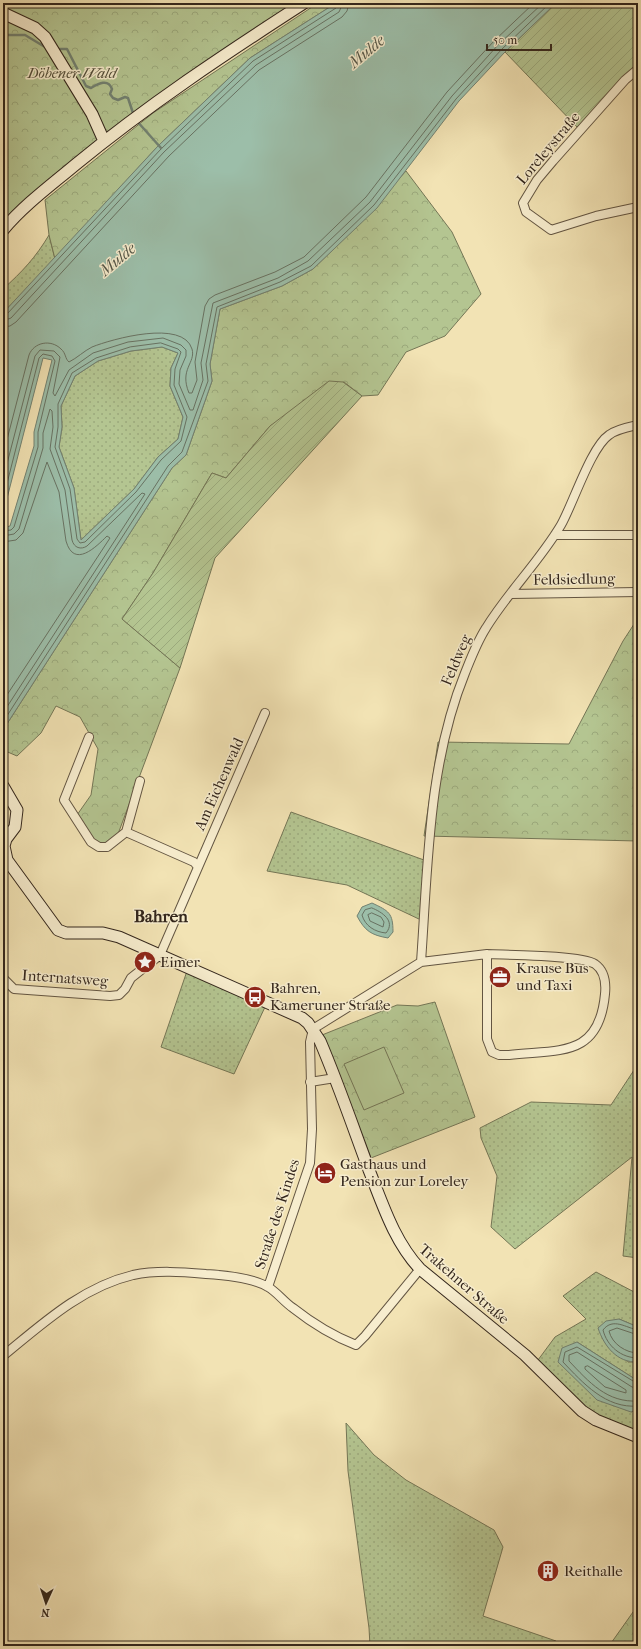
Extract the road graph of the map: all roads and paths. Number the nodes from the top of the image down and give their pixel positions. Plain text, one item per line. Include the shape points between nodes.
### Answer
1 (304, 3) edge
2 (3, 13) edge
3 (638, 68) edge
4 (104, 141) junction
5 (638, 207) edge
6 (3, 230) edge
7 (638, 425) edge
8 (555, 535) junction
9 (638, 535) edge
10 (638, 592) edge
11 (511, 594) junction
12 (265, 713) dead end
13 (89, 737) dead end
14 (140, 781) dead end
15 (3, 786) edge
16 (126, 832) junction
17 (3, 846) edge
18 (198, 867) junction
19 (487, 954) junction
20 (160, 955) junction
21 (421, 962) junction
22 (3, 978) edge
23 (313, 1029) junction
24 (335, 1078) junction
25 (310, 1082) junction
26 (420, 1270) junction
27 (268, 1287) junction
28 (3, 1356) edge
29 (638, 1437) edge

1 - 4 street via 143,111
2 - 4 street via 35,28 45,37 92,114
3 - 5 street, Loreleystraße via 553,161 523,203 526,212 551,230 596,216
4 - 6 street via 22,210
7 - 8 street, Feldweg via 609,435 601,444 590,461 573,502
8 - 9 street
8 - 11 street, Feldweg
10 - 11 street, Feldsiedlung
11 - 21 street, Feldweg via 485,629 474,651 453,703 445,733 431,820
12 - 18 street, Am Eichenwald
13 - 16 street via 64,800 91,842 99,847 106,847
14 - 16 street
15 - 17 street via 17,810 15,827
16 - 18 street via 194,862
17 - 20 street via 7,860 58,930 66,933 103,933 119,936
18 - 20 street, Am Eichenwald
19 - 19 street via 487,1039 492,1052 509,1055 572,1047 588,1040 596,1030 602,1018 606,984 603,972 595,964 547,957
19 - 21 street
20 - 22 street, Internatsweg via 131,978 119,995 14,990
20 - 23 street via 302,1018
21 - 23 street
23 - 24 street, Trakehner Straße
23 - 25 street, Straße des Kindes via 310,1042
24 - 25 street
24 - 26 street, Trakehner Straße via 396,1238
25 - 27 street, Straße des Kindes via 310,1163
26 - 27 street, Straße des Kindes via 366,1336 356,1344 323,1329 292,1308
26 - 29 street, Trakehner Straße via 525,1355 582,1411 596,1420
27 - 28 street, Straße des Kindes via 254,1282 198,1274 154,1272 133,1276 112,1282 80,1298 52,1316

